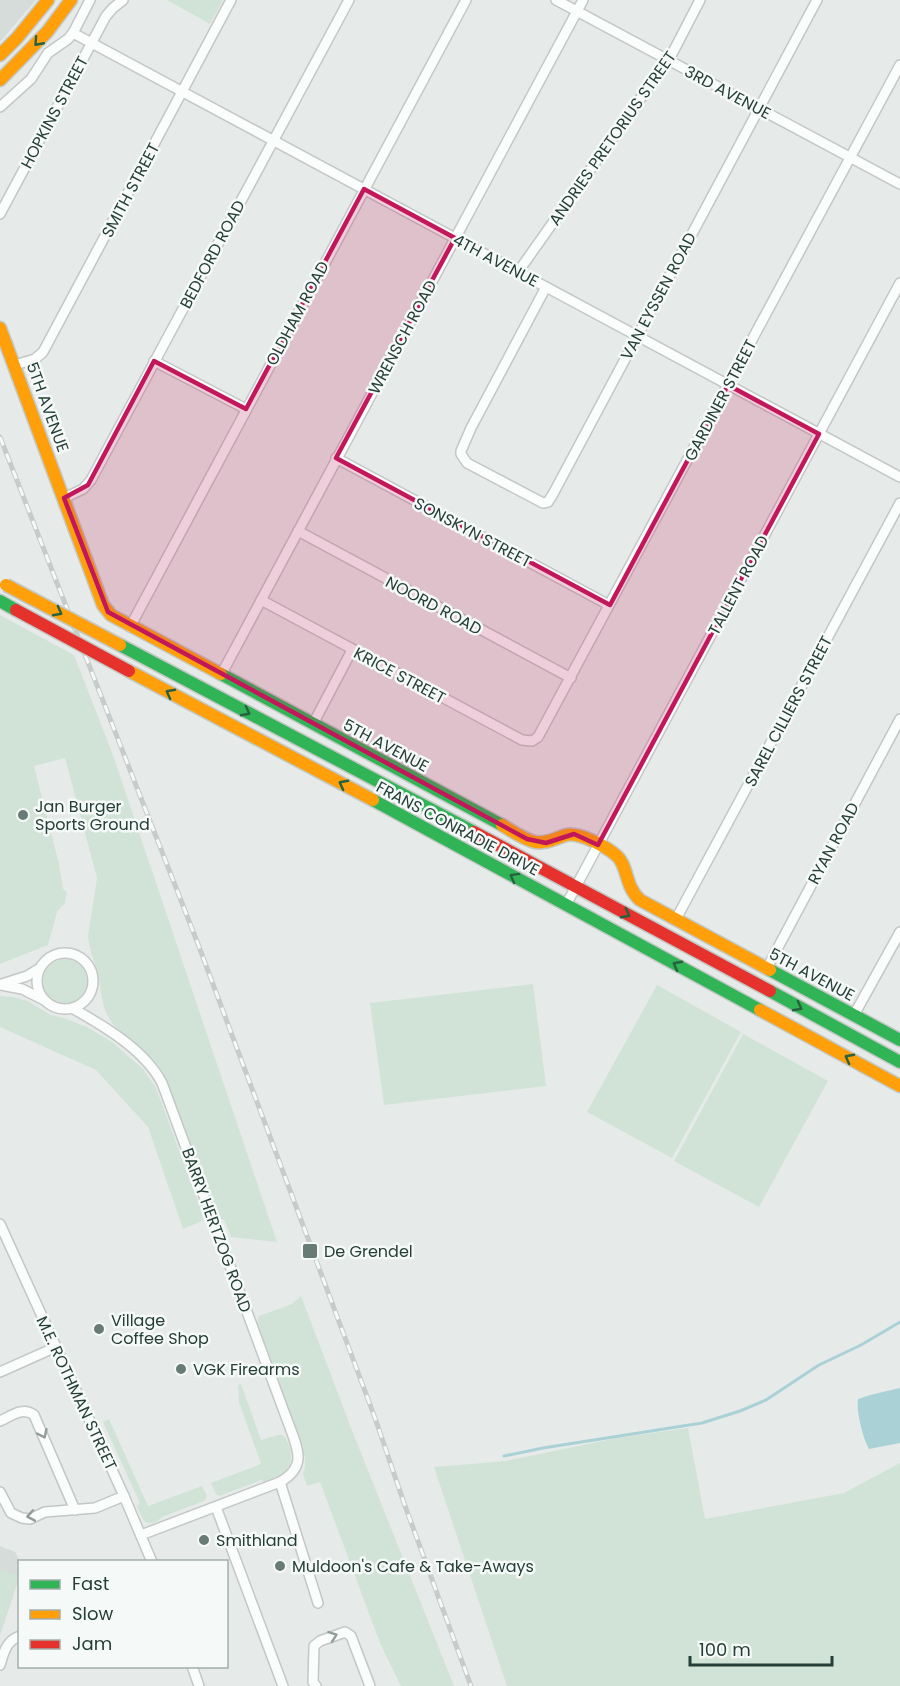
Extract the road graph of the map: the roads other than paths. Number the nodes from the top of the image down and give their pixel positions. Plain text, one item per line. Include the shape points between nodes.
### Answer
1 (48, 0) edge
2 (71, 0) edge
3 (90, 0) edge
4 (123, 0) edge
5 (231, 0) edge
6 (349, 0) edge
7 (466, 0) edge
8 (556, 0) edge
9 (583, 0) edge
10 (700, 0) edge
11 (817, 0) edge
12 (577, 11) junction
13 (73, 33) junction
14 (91, 42) junction
15 (0, 55) edge
16 (667, 60) junction
17 (900, 65) edge
18 (0, 80) edge
19 (182, 92) junction
20 (0, 107) edge
21 (759, 109) junction
22 (273, 141) junction
23 (850, 158) junction
24 (900, 184) edge
25 (364, 189) junction
26 (0, 214) edge
27 (455, 238) junction
28 (518, 272) junction
29 (900, 283) edge
30 (546, 287) junction
31 (0, 328) edge
32 (637, 336) junction
33 (154, 361) junction
34 (15, 365) junction
35 (728, 385) junction
36 (246, 409) junction
37 (819, 434) junction
38 (336, 459) junction
39 (900, 477) edge
40 (64, 498) junction
41 (900, 503) edge
42 (298, 531) junction
43 (3, 583) edge
44 (261, 600) junction
45 (0, 601) edge
46 (609, 605) junction
47 (130, 627) junction
48 (352, 650) junction
49 (221, 675) junction
50 (571, 678) junction
51 (900, 719) edge
52 (313, 724) junction
53 (540, 735) joint
54 (598, 845) junction
55 (575, 886) junction
56 (566, 905) junction
57 (676, 919) junction
58 (900, 932) edge
59 (40, 968) junction
60 (767, 968) junction
61 (0, 985) edge
62 (46, 1002) junction
63 (72, 1008) junction
64 (854, 1015) junction
65 (900, 1040) edge
66 (900, 1062) edge
67 (900, 1086) edge
68 (0, 1224) edge
69 (2, 1234) edge
70 (56, 1347) junction
71 (0, 1372) edge
72 (0, 1421) edge
73 (280, 1482) junction
74 (0, 1492) edge
75 (124, 1496) junction
76 (216, 1507) junction
77 (75, 1510) junction
78 (141, 1535) junction
79 (151, 1560) edge
80 (318, 1603) dead end
81 (18, 1637) edge
82 (0, 1665) edge
83 (193, 1668) edge
84 (311, 1685) edge
85 (199, 1686) edge
86 (283, 1686) edge
87 (370, 1686) edge

1 - 15 main road
2 -> 18 main road via 48,31
3 - 13 street
4 - 14 street, HOPKINS STREET via 106,16
5 - 19 street, SMITH STREET
6 - 22 street, BEDFORD ROAD
7 - 25 street, OLDHAM ROAD
8 - 12 street, 3RD AVENUE
9 - 12 street, WRENSCH ROAD
10 - 16 street, ANDRIES PRETORIUS STREET
11 - 21 street, VAN EYSSEN ROAD
12 - 16 street, 3RD AVENUE
12 - 27 street, WRENSCH ROAD
13 - 14 street, 4TH AVENUE
13 - 20 street via 48,53 31,79
14 - 19 street, 4TH AVENUE
14 - 26 street, HOPKINS STREET
16 - 21 street, 3RD AVENUE
16 - 28 street, ANDRIES PRETORIUS STREET
17 - 23 street, GARDINER STREET
19 - 22 street, 4TH AVENUE
19 - 34 street, SMITH STREET via 43,352
21 - 23 street, 3RD AVENUE
21 - 32 street, VAN EYSSEN ROAD
22 - 25 street, 4TH AVENUE
22 - 33 street, BEDFORD ROAD
23 - 24 street, 3RD AVENUE
23 - 35 street, GARDINER STREET
25 - 27 street, 4TH AVENUE
25 - 36 street, OLDHAM ROAD
27 - 28 street, 4TH AVENUE
27 - 38 street, WRENSCH ROAD
28 - 30 street, 4TH AVENUE
29 - 37 street, TALLENT ROAD
30 - 32 street, 4TH AVENUE
30 - 32 street, VAN EYSSEN ROAD via 461,447 461,454 473,467 540,502 548,502
31 - 34 main road, 5TH AVENUE
32 - 35 street, 4TH AVENUE
33 - 36 street
33 - 40 street, BEDFORD ROAD via 88,485
34 - 40 main road, 5TH AVENUE
35 - 37 street, 4TH AVENUE
35 - 46 street, GARDINER STREET
36 - 47 street, OLDHAM ROAD
37 - 39 street, 4TH AVENUE
37 - 54 street, TALLENT ROAD
38 - 42 street, WRENSCH ROAD
38 - 46 street, SONSKYN STREET
40 - 47 main road, 5TH AVENUE via 104,605 111,615
41 - 57 street, SAREL CILLIERS STREET
42 - 44 street, WRENSCH ROAD
42 - 50 street, NOORD ROAD
43 -> 55 main road, FRANS CONRADIE DRIVE, bridge
44 - 48 street, KRICE STREET
44 - 49 street, WRENSCH ROAD
56 -> 45 main road, FRANS CONRADIE DRIVE, bridge
46 - 50 street, GARDINER STREET
47 - 49 main road, 5TH AVENUE
48 - 52 street
48 - 53 street, KRICE STREET via 522,740 532,741
49 - 52 main road, 5TH AVENUE
50 - 53 street, GARDINER STREET
51 - 60 street, RYAN ROAD
52 - 54 main road, 5TH AVENUE via 531,841 546,843 574,834
54 - 55 street, TALLENT ROAD
54 - 57 main road, 5TH AVENUE via 620,860 634,896
55 - 56 street, TALLENT ROAD
55 -> 66 main road, FRANS CONRADIE DRIVE
67 -> 56 main road, FRANS CONRADIE DRIVE
57 - 60 main road, 5TH AVENUE
58 - 64 street
59 - 61 street
59 - 62 street via 37,985
59 - 63 street via 51,957 67,953 88,965 92,991
60 - 64 main road, 5TH AVENUE
61 - 62 street via 22,989
62 - 63 street via 54,1007
63 - 73 street, BARRY HERTZOG ROAD via 110,1031 146,1061 165,1090 297,1447 295,1470
64 - 65 main road, 5TH AVENUE
68 - 69 street, M.E. ROTHMAN STREET
69 - 70 street, M.E. ROTHMAN STREET
70 - 71 street
70 - 75 street, M.E. ROTHMAN STREET
72 -> 77 street via 23,1410 34,1415
73 - 76 street
73 - 80 street
77 -> 74 street via 22,1518 11,1513
75 - 77 street via 95,1508
75 - 78 street, M.E. ROTHMAN STREET
76 - 78 street
76 - 86 street
78 - 79 street, M.E. ROTHMAN STREET
81 - 82 street via 6,1646
83 - 85 street
84 -> 87 street via 314,1646 345,1632 351,1636

